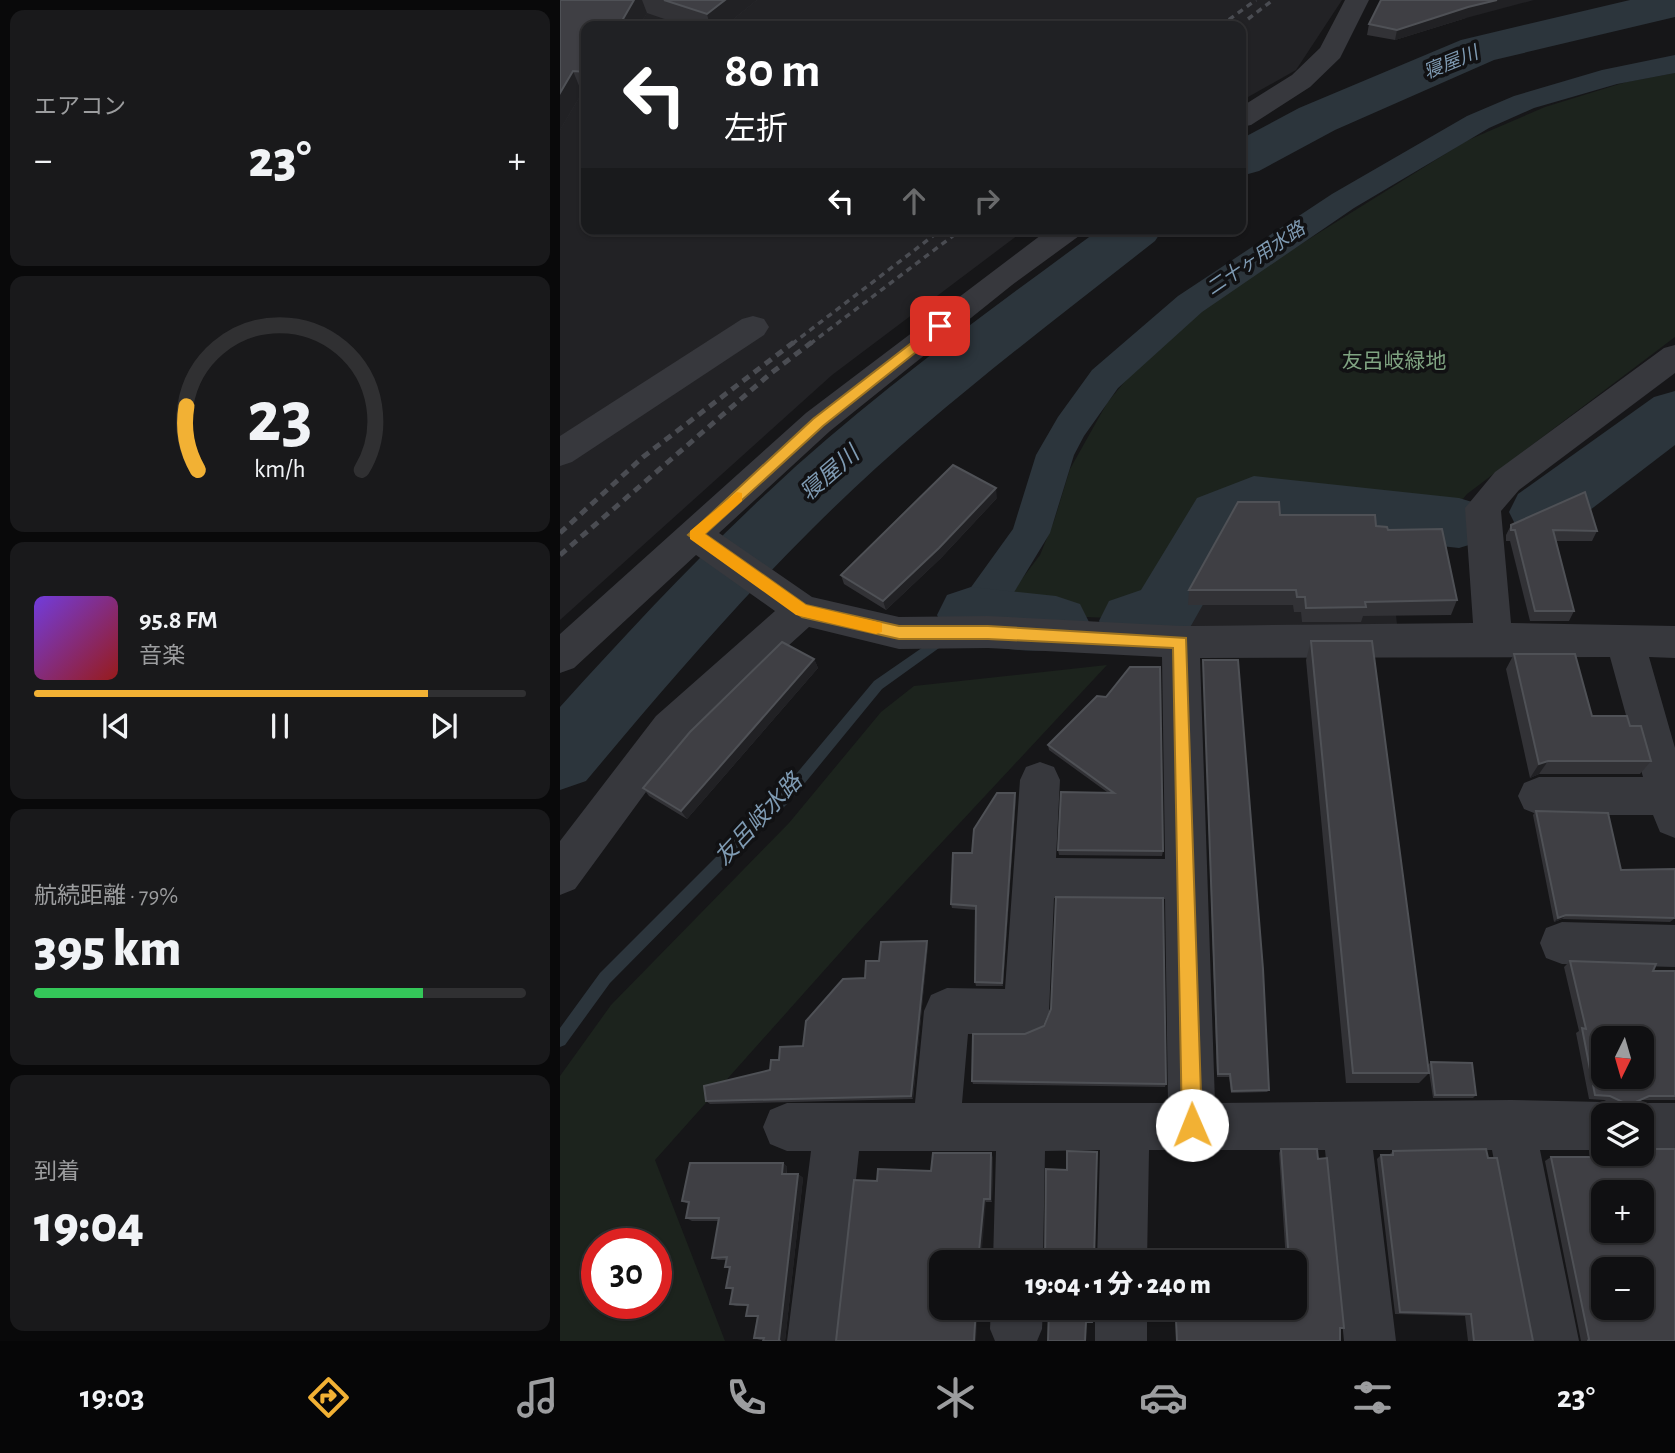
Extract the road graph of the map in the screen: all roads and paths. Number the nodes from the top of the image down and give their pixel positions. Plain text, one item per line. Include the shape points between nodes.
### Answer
1 (1357, 0) edge
2 (1246, 116) edge
3 (1061, 235) edge
4 (753, 327) dead end
5 (1675, 356) edge
6 (560, 453) edge
7 (695, 535) junction
8 (802, 610) junction
9 (1493, 639) junction
10 (1625, 641) junction
11 (1181, 642) junction
12 (1675, 642) edge
13 (560, 657) edge
14 (1040, 780) dead end
15 (1539, 796) dead end
16 (1672, 808) edge
17 (560, 875) edge
18 (1034, 878) junction
19 (1186, 878) junction
20 (1562, 943) dead end
21 (1675, 946) edge
22 (1511, 1124) junction
23 (1125, 1125) junction
24 (1192, 1125) junction
25 (1346, 1125) junction
26 (936, 1126) junction
27 (1020, 1126) junction
28 (1591, 1126) edge
29 (788, 1127) dead end
30 (838, 1127) junction
31 (1654, 1127) edge
32 (1675, 1127) edge
33 (1018, 1250) edge
34 (1122, 1250) edge
35 (1121, 1320) edge
36 (813, 1341) edge
37 (1121, 1341) edge
38 (1370, 1341) edge
39 (1553, 1341) edge

1 - 2 street via 1331,52 1301,80
3 - 7 street via 818,422
4 - 6 street
5 - 9 street via 1507,481 1483,508
7 - 8 street
7 - 13 street
8 - 11 street via 899,633
8 - 17 street via 670,728
9 - 10 street
9 - 11 street
10 - 12 street
10 - 16 street
11 - 19 street
14 - 18 street
15 - 16 street
18 - 19 street
18 - 26 street via 1026,1012 947,1011
19 - 24 street
20 - 21 street
22 - 25 street
22 - 28 street
22 - 39 street
23 - 24 street
23 - 27 street
23 - 34 street
24 - 25 street
25 - 38 street
26 - 27 street
26 - 30 street
27 - 33 street
29 - 30 street
30 - 36 street
31 - 32 street
35 - 37 street

